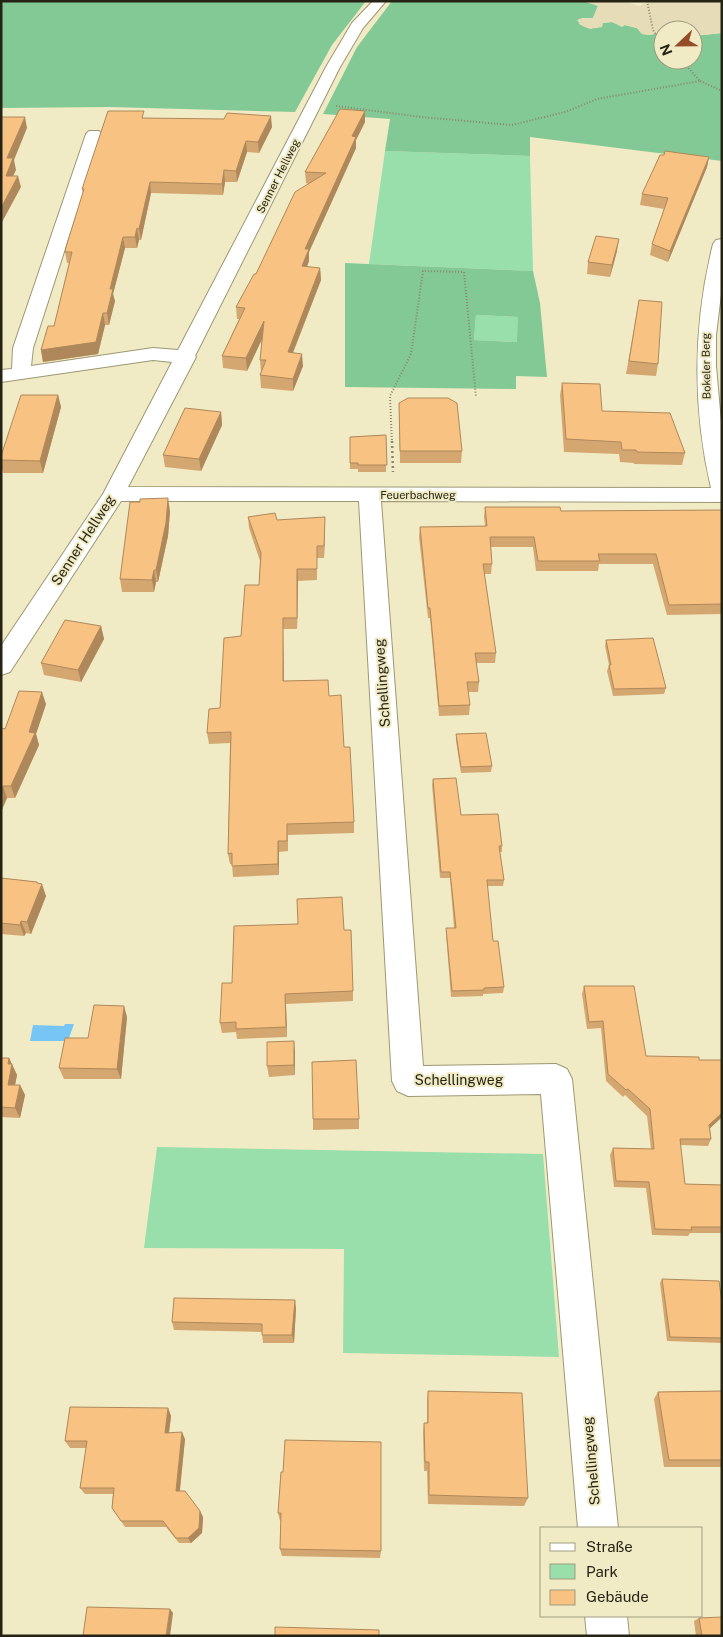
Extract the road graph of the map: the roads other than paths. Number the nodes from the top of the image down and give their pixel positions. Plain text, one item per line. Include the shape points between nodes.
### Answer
1 (380, 1) edge
2 (94, 134) dead end
3 (722, 244) edge
4 (186, 357) junction
5 (21, 373) junction
6 (1, 376) edge
7 (722, 488) edge
8 (114, 494) junction
9 (382, 495) junction
10 (722, 495) edge
11 (722, 504) edge
12 (722, 516) edge
13 (1, 666) edge
14 (598, 1527) edge
15 (606, 1617) edge
16 (608, 1636) edge

1 - 4 street, Senner Hellweg via 356,26 333,67
2 - 5 street via 23,348
3 - 7 street, Bokeler Berg via 705,332 706,401
4 - 5 street via 153,354
4 - 8 street, Senner Hellweg
5 - 6 street
8 - 9 street, Feuerbachweg
8 - 13 street, Senner Hellweg
9 - 10 street, Feuerbachweg
9 - 14 street, Schellingweg via 408,1082 556,1079
11 - 12 street
15 - 16 street

